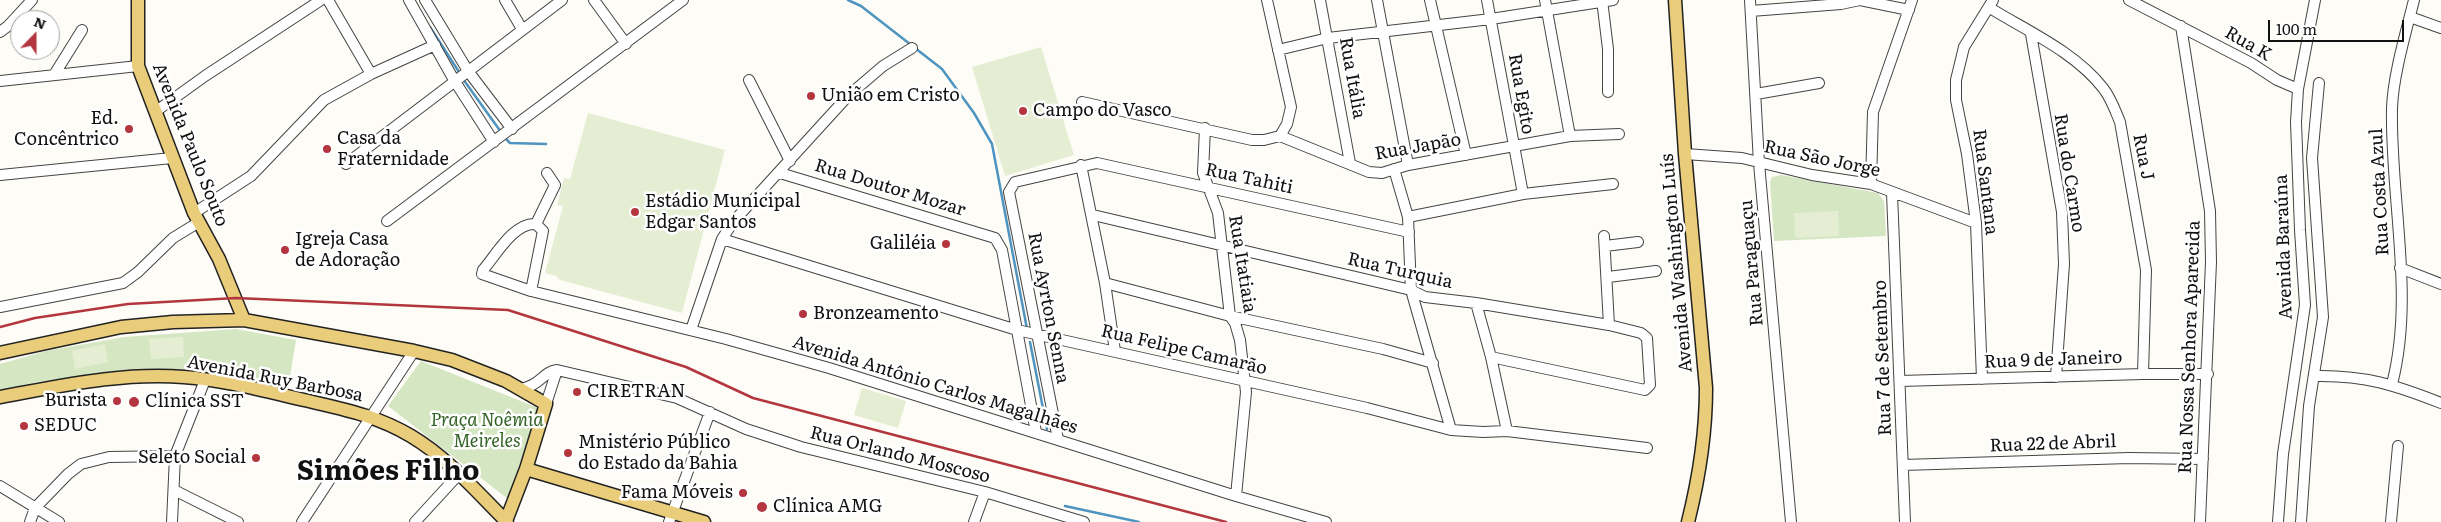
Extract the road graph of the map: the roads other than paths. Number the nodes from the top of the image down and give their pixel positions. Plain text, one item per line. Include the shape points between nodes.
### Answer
1 (32, 0) edge
2 (138, 0) edge
3 (321, 0) edge
4 (328, 0) edge
5 (409, 0) edge
6 (426, 0) edge
7 (505, 0) edge
8 (562, 0) edge
9 (594, 0) edge
10 (683, 0) edge
11 (1267, 0) edge
12 (1320, 0) edge
13 (1377, 0) edge
14 (1430, 0) edge
15 (1487, 0) edge
16 (1613, 0) edge
17 (1675, 0) edge
18 (1750, 0) edge
19 (1912, 0) edge
20 (2129, 0) edge
21 (2315, 0) edge
22 (2414, 0) edge
23 (1602, 1) edge
24 (1991, 4) edge
25 (1546, 5) edge
26 (1909, 10) junction
27 (1751, 11) junction
28 (2410, 17) junction
29 (1491, 20) junction
30 (1435, 25) junction
31 (2181, 26) junction
32 (2441, 28) edge
33 (522, 29) junction
34 (82, 30) dead end
35 (1384, 31) junction
36 (0, 32) edge
37 (2031, 34) junction
38 (1328, 38) junction
39 (626, 44) junction
40 (435, 45) junction
41 (912, 48) dead end
42 (1278, 50) junction
43 (138, 66) junction
44 (468, 71) junction
45 (371, 74) junction
46 (54, 75) junction
47 (454, 80) junction
48 (748, 80) dead end
49 (0, 81) edge
50 (1819, 83) dead end
51 (2319, 83) dead end
52 (2298, 89) junction
53 (1608, 92) dead end
54 (1756, 94) junction
55 (1082, 102) dead end
56 (155, 112) junction
57 (1205, 128) junction
58 (512, 129) junction
59 (1619, 134) dead end
60 (1280, 136) junction
61 (1570, 136) junction
62 (494, 142) junction
63 (1514, 146) junction
64 (1685, 154) junction
65 (1466, 155) junction
66 (172, 158) junction
67 (790, 161) junction
68 (1350, 163) junction
69 (1759, 163) junction
70 (346, 164) dead end
71 (1081, 165) junction
72 (1408, 165) junction
73 (1394, 168) junction
74 (548, 173) dead end
75 (780, 173) junction
76 (0, 175) edge
77 (1012, 184) joint
78 (1613, 184) dead end
79 (1872, 184) junction
80 (1206, 186) junction
81 (1892, 193) junction
82 (1523, 194) junction
83 (1092, 215) junction
84 (196, 217) junction
85 (1408, 217) junction
86 (387, 221) dead end
87 (1976, 223) junction
88 (536, 224) junction
89 (1409, 232) junction
90 (991, 235) joint
91 (722, 240) junction
92 (1638, 242) dead end
93 (1224, 247) junction
94 (2400, 268) junction
95 (1656, 271) dead end
96 (1608, 277) junction
97 (1105, 283) junction
98 (2441, 284) edge
99 (1411, 290) junction
100 (531, 291) junction
101 (1476, 303) junction
102 (0, 307) edge
103 (1230, 316) junction
104 (244, 320) junction
105 (1609, 325) junction
106 (691, 330) junction
107 (1016, 330) junction
108 (1036, 334) junction
109 (414, 351) junction
110 (1115, 351) junction
111 (0, 353) edge
112 (1491, 357) junction
113 (1433, 363) junction
114 (556, 370) junction
115 (2143, 374) junction
116 (2208, 374) junction
117 (2315, 376) junction
118 (2056, 377) junction
119 (1982, 379) junction
120 (205, 380) junction
121 (1244, 381) junction
122 (1900, 381) junction
123 (2392, 384) junction
124 (519, 388) junction
125 (0, 397) edge
126 (2441, 403) edge
127 (546, 404) junction
128 (710, 412) junction
129 (372, 416) junction
130 (1451, 430) junction
131 (1507, 431) junction
132 (1036, 432) junction
133 (1058, 439) junction
134 (2398, 446) dead end
135 (1647, 448) dead end
136 (175, 456) junction
137 (2203, 459) junction
138 (1903, 465) junction
139 (526, 469) junction
140 (459, 474) junction
141 (0, 486) edge
142 (174, 490) junction
143 (985, 492) junction
144 (1236, 496) junction
145 (35, 508) junction
146 (671, 517) edge
147 (30, 522) edge
148 (59, 522) edge
149 (172, 522) edge
150 (238, 522) edge
151 (302, 522) edge
152 (415, 522) edge
153 (506, 522) edge
154 (704, 522) edge
155 (974, 522) edge
156 (1084, 522) edge
157 (1326, 522) edge
158 (1688, 522) edge
159 (1791, 522) edge
160 (1905, 522) edge
161 (2200, 522) edge
162 (2278, 522) edge
163 (2302, 522) edge
164 (2392, 522) edge

1 - 36 street
2 - 43 main road, Avenida Paulo Souto
3 - 56 street
4 - 45 street
5 - 40 street
6 - 44 street
7 - 33 street
8 - 33 street
9 - 39 street
10 - 39 street
11 - 42 street
12 - 38 street, Rua Itália
13 - 35 street
14 - 30 street
15 - 29 street, Rua Egito
16 - 23 street
17 - 64 main road, Avenida Washington Luís
18 - 27 street, Rua Paraguaçu
19 - 26 street
20 - 31 street, Rua K
21 - 52 street, Avenida Baraúna
22 - 28 street, Rua Costa Azul
23 - 25 street
23 - 53 street via 1608,49
24 - 37 street, Rua J
24 - 87 street, Rua Santana via 1964,48 1956,80 1956,100
25 - 29 street
25 - 61 street
26 - 27 street via 1860,0
26 - 79 street via 1873,112
27 - 54 street, Rua Paraguaçu
28 - 32 street
28 - 94 street, Rua Costa Azul via 2392,106
29 - 30 street
29 - 63 street, Rua Egito
30 - 35 street
30 - 65 street
31 - 52 street, Rua K
31 - 116 street, Rua Nossa Senhora Aparecida via 2210,211
33 - 44 street
34 - 46 street
35 - 38 street
35 - 72 street
37 - 115 street, Rua J via 2064,53 2095,79 2113,104 2120,122 2146,270
37 - 118 street, Rua do Carmo via 2063,228 2064,264
38 - 42 street
38 - 68 street, Rua Itália
39 - 58 street
40 - 45 street
40 - 47 street
41 - 67 street via 882,66 848,96
42 - 60 street via 1291,107
43 - 46 street
43 - 56 main road, Avenida Paulo Souto
44 - 47 street
44 - 58 street
45 - 84 street via 324,100 251,176
46 - 49 street
47 - 62 street
47 - 70 street
48 - 67 street
50 - 54 street
51 - 117 street via 2312,158 2323,309
52 - 162 street, Avenida Baraúna via 2297,151 2305,305 2283,454
54 - 69 street, Rua Paraguaçu
55 - 57 street
56 - 66 main road, Avenida Paulo Souto
57 - 60 street via 1252,140
57 - 80 street, Rua Itatiaia via 1203,174
58 - 62 street
59 - 61 street, Rua Japão
60 - 68 street, Rua Japão
61 - 63 street, Rua Japão
62 - 86 street
63 - 65 street, Rua Japão
63 - 82 street, Rua Egito
64 - 69 street, Rua São Jorge via 1731,156
64 - 158 main road, Avenida Washington Luís via 1706,424
65 - 72 street, Rua Japão
66 - 76 street
66 - 84 main road, Avenida Paulo Souto
67 - 75 street
68 - 73 street, Rua Japão via 1369,172 1382,173
69 - 79 street, Rua São Jorge
69 - 159 street, Rua Paraguaçu
71 - 77 street, Rua Tahiti
71 - 80 street, Rua Tahiti via 1097,163
71 - 83 street
72 - 73 street, Rua Japão
73 - 85 street
74 - 88 street via 555,185
75 - 90 street, Rua Doutor Mozar
75 - 91 street via 733,222
77 - 108 street, Rua Ayrton Senna via 1009,192
78 - 82 street
79 - 81 street, Rua São Jorge
80 - 89 street, Rua Tahiti
80 - 93 street, Rua Itatiaia via 1218,214
81 - 87 street, Rua São Jorge
81 - 122 street, Rua 7 de Setembro
82 - 85 street
83 - 93 street, Rua Turquia
83 - 97 street
84 - 102 street via 123,283
84 - 104 main road, Avenida Paulo Souto via 219,260
85 - 89 street
87 - 119 street, Rua Santana
88 - 100 street via 543,231
88 - 100 street, Avenida Antônio Carlos Magalhães via 517,231 482,274
89 - 99 street
90 - 107 street, Rua Ayrton Senna via 1002,250
91 - 106 street
91 - 107 street, Rua Felipe Camarão
92 - 96 street via 1605,241
93 - 99 street, Rua Turquia
93 - 103 street, Rua Itatiaia
94 - 98 street
94 - 123 street, Rua Costa Azul via 2400,346
95 - 96 street
96 - 105 street
97 - 103 street
97 - 110 street
99 - 101 street, Rua Turquia via 1425,296
99 - 113 street
100 - 106 street, Avenida Antônio Carlos Magalhães
101 - 105 street, Rua Turquia
101 - 112 street
103 - 113 street
103 - 121 street, Rua Itatiaia via 1239,334
104 - 109 main road
104 - 111 main road via 121,327
105 - 112 street, Rua Turquia via 1646,336 1650,387 1645,390
106 - 132 street, Avenida Antônio Carlos Magalhães via 830,368
107 - 108 street, Rua Felipe Camarão
107 - 132 street, Rua Ayrton Senna
108 - 110 street, Rua Felipe Camarão
108 - 133 street, Rua Ayrton Senna
109 - 124 main road via 480,370
109 - 129 street
110 - 121 street, Rua Felipe Camarão
112 - 131 street
113 - 130 street
114 - 124 street via 550,371 535,385
114 - 127 street
114 - 128 street, Rua Orlando Moscoso via 677,398
115 - 116 street, Rua 9 de Janeiro
115 - 118 street, Rua 9 de Janeiro
116 - 137 street, Rua Nossa Senhora Aparecida
117 - 123 street via 2358,377
117 - 163 street via 2308,414
118 - 119 street, Rua 9 de Janeiro
119 - 122 street, Rua 9 de Janeiro
120 - 125 main road, Avenida Ruy Barbosa via 133,376 84,381
120 - 129 main road, Avenida Ruy Barbosa
120 - 136 street
121 - 130 street, Rua Felipe Camarão
121 - 144 street, Rua Itatiaia via 1245,411
122 - 138 street, Rua 7 de Setembro
123 - 126 street
124 - 127 main road
127 - 139 main road
128 - 143 street, Rua Orlando Moscoso via 801,447
128 - 146 street
129 - 140 main road, Avenida Ruy Barbosa via 420,442
129 - 151 street
130 - 131 street, Rua Felipe Camarão
131 - 135 street, Rua Felipe Camarão
132 - 133 street, Avenida Antônio Carlos Magalhães
133 - 144 street, Avenida Antônio Carlos Magalhães
134 - 164 street
136 - 142 street
136 - 145 street via 109,457 81,464
137 - 138 street, Rua 22 de Abril
137 - 161 street, Rua Nossa Senhora Aparecida
138 - 160 street, Rua 7 de Setembro
139 - 146 main road
139 - 153 main road
140 - 152 street
140 - 153 main road, Avenida Ruy Barbosa
141 - 145 street
142 - 149 street
142 - 150 street
143 - 155 street
143 - 156 street, Rua Orlando Moscoso
144 - 157 street, Avenida Antônio Carlos Magalhães
145 - 147 street
145 - 148 street
146 - 154 main road

